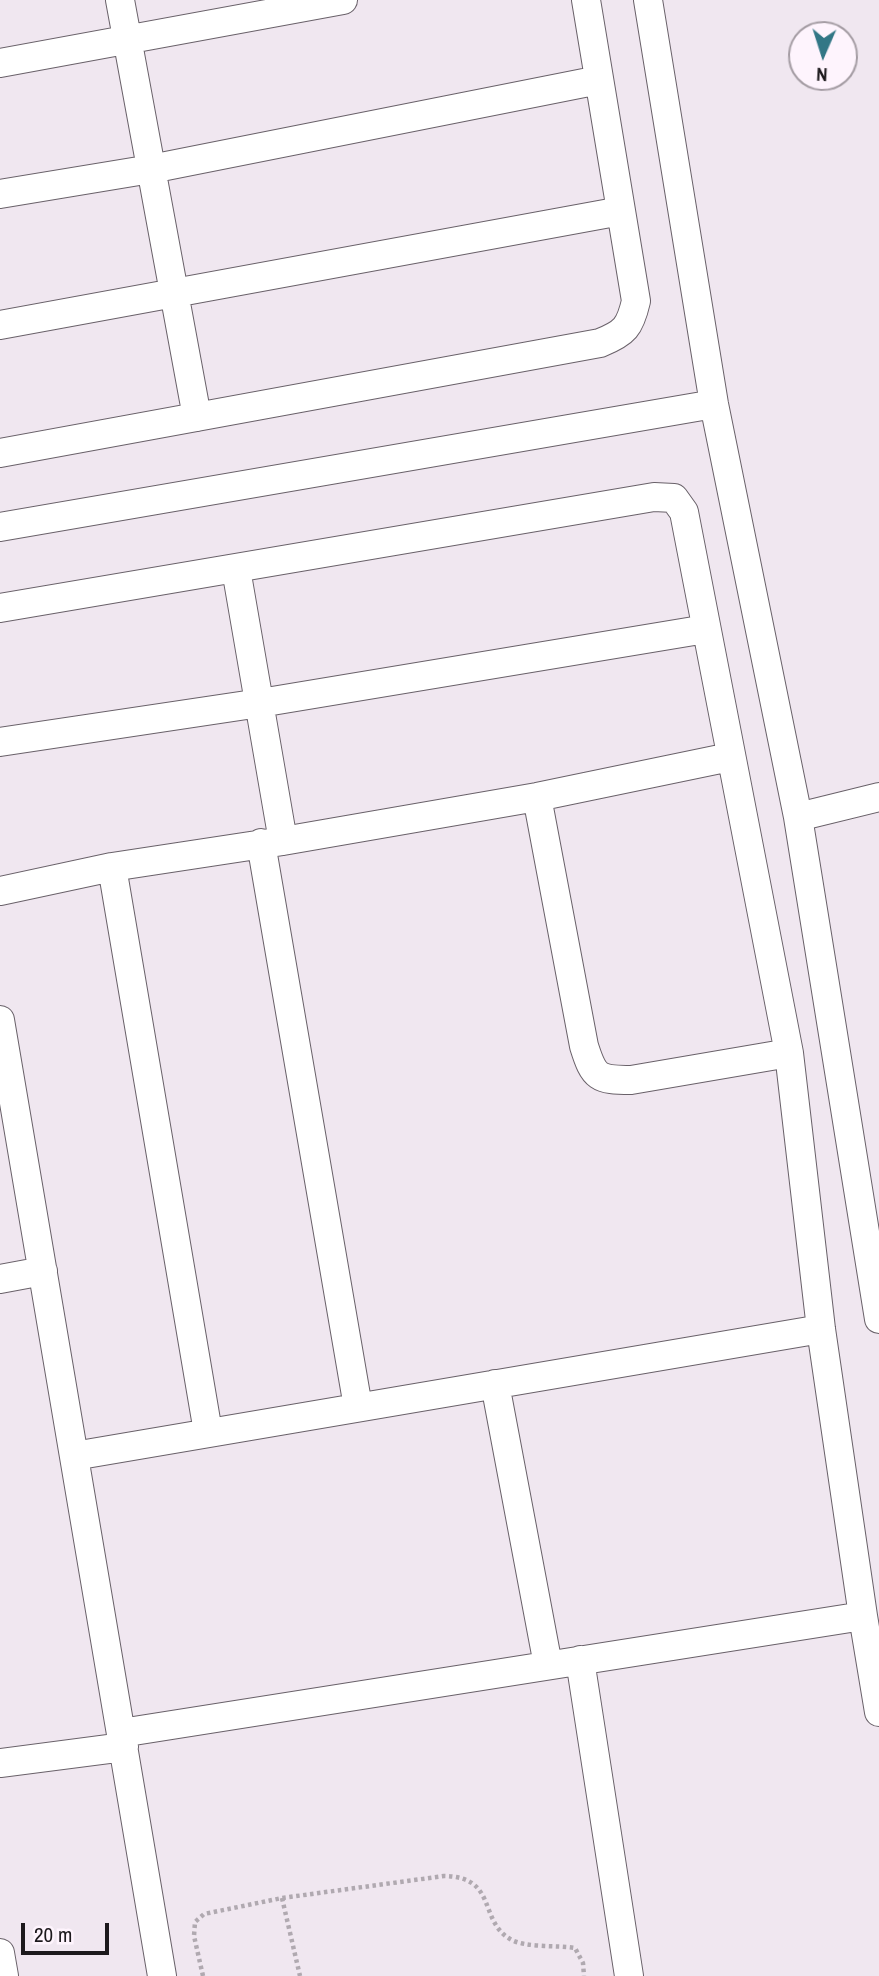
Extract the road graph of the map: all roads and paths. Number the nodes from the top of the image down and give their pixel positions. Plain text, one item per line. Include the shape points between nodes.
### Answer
1 (120, 0) edge
2 (342, 0) edge
3 (586, 0) edge
4 (648, 0) edge
5 (127, 40) junction
6 (0, 63) edge
7 (599, 80) junction
8 (151, 169) junction
9 (0, 194) edge
10 (621, 211) junction
11 (174, 293) junction
12 (0, 325) edge
13 (714, 404) junction
14 (197, 417) junction
15 (0, 453) edge
16 (0, 527) edge
17 (236, 569) junction
18 (0, 608) edge
19 (706, 629) junction
20 (260, 703) junction
21 (0, 742) edge
22 (730, 757) junction
23 (537, 797) junction
24 (879, 797) edge
25 (798, 817) junction
26 (272, 842) junction
27 (112, 867) junction
28 (0, 891) edge
29 (0, 1020) edge
30 (789, 1053) junction
31 (43, 1272) junction
32 (0, 1279) edge
33 (879, 1319) edge
34 (821, 1329) junction
35 (495, 1384) junction
36 (358, 1407) junction
37 (208, 1432) junction
38 (74, 1456) junction
39 (863, 1616) junction
40 (580, 1660) junction
41 (548, 1665) junction
42 (879, 1712) edge
43 (122, 1740) junction
44 (0, 1763) edge
45 (282, 1898) junction
46 (0, 1953) edge
47 (4, 1976) edge
48 (162, 1976) edge
49 (203, 1976) edge
50 (300, 1976) edge
51 (584, 1976) edge
52 (629, 1976) edge

1 - 5 street
2 - 5 street
3 - 7 street
4 - 13 street
5 - 6 street
5 - 8 street
7 - 8 street
7 - 10 street
8 - 9 street
8 - 11 street
10 - 11 street
10 - 14 street via 636,301 631,321 620,335 600,343
11 - 12 street
11 - 14 street
13 - 16 street
13 - 25 street
14 - 15 street
17 - 18 street
17 - 19 street via 654,497 674,498 684,512
17 - 20 street
19 - 20 street
19 - 22 street
20 - 21 street
20 - 26 street
22 - 23 street
22 - 30 street
23 - 26 street
23 - 30 street via 591,1068 606,1080 631,1080
24 - 25 street
25 - 33 street
26 - 27 street
26 - 36 street
27 - 28 street
27 - 37 street
29 - 31 street
30 - 34 street
31 - 32 street
31 - 38 street
34 - 35 street
34 - 39 street
35 - 36 street
35 - 41 street
36 - 37 street
37 - 38 street
38 - 43 street
39 - 40 street
39 - 42 street
40 - 41 street
40 - 52 street
41 - 43 street
43 - 44 street
43 - 48 street
45 - 49 path via 204,1914 195,1922
45 - 50 path
45 - 51 path via 463,1877 477,1887 510,1939 575,1948
46 - 47 street

